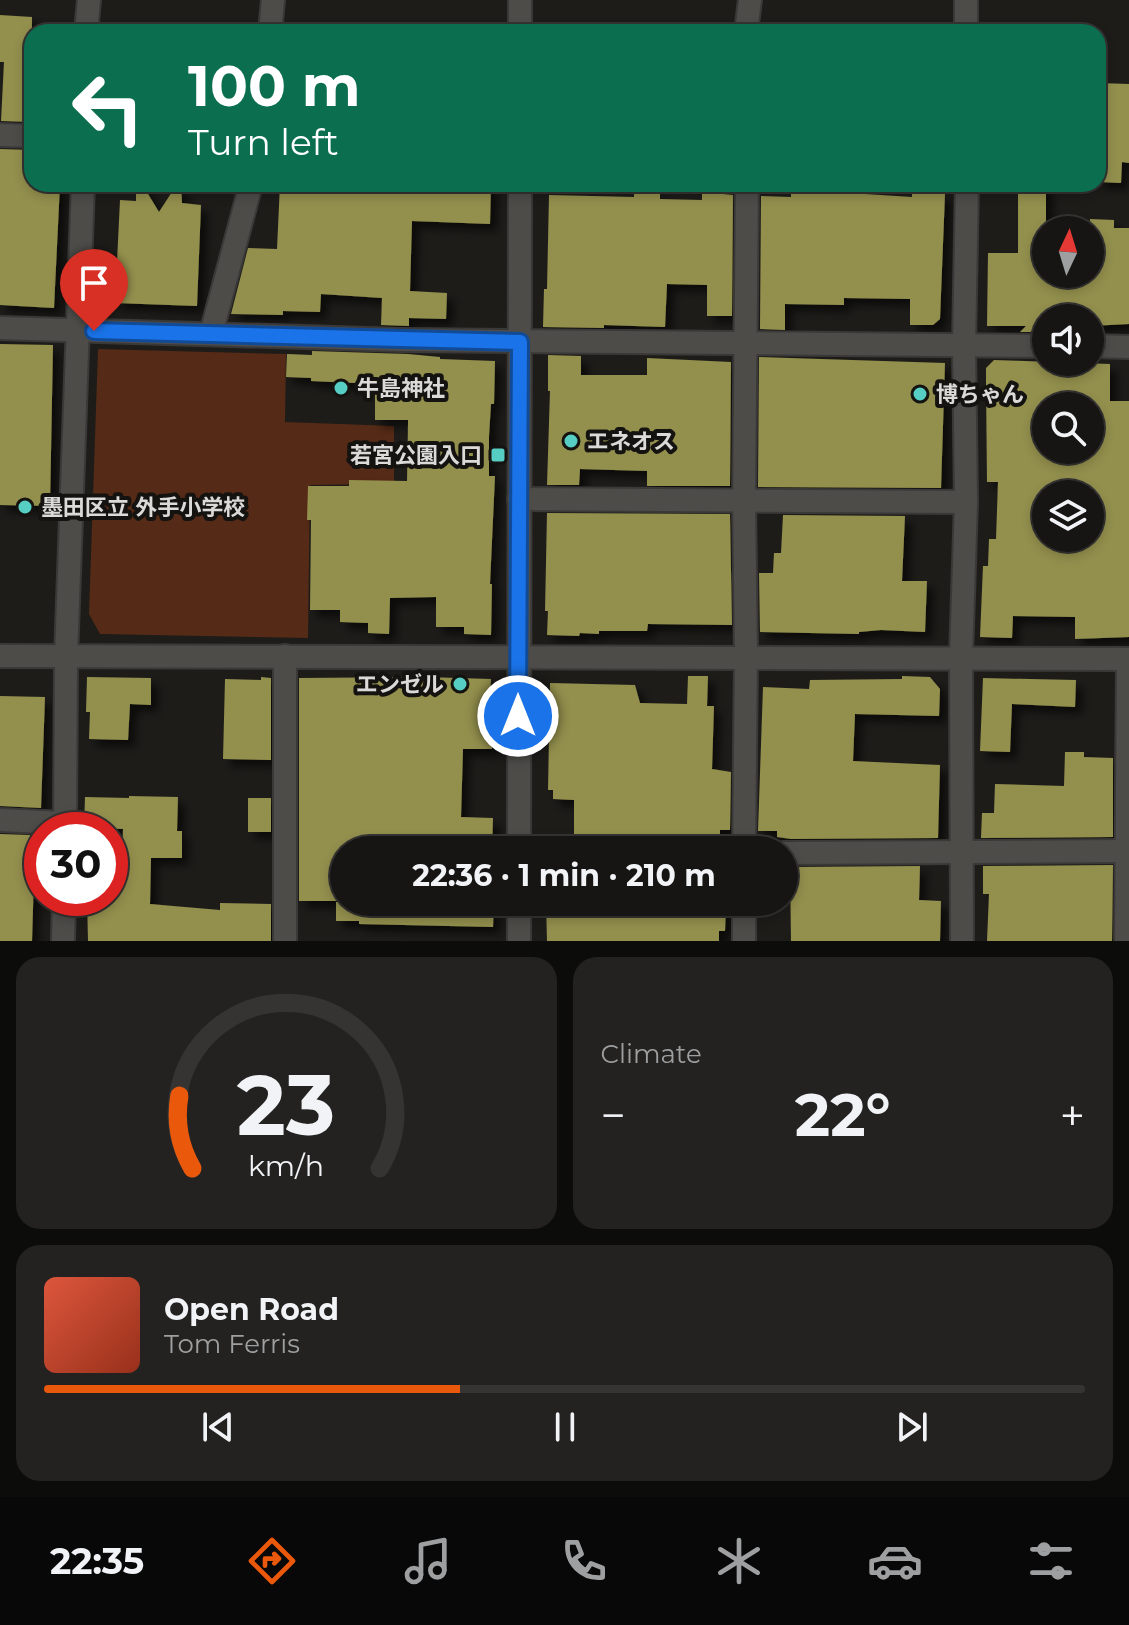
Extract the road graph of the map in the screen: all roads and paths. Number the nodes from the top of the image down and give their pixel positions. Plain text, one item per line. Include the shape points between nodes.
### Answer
1 (89, 0) edge
2 (273, 0) edge
3 (520, 0) edge
4 (750, 0) edge
5 (966, 0) edge
6 (87, 24) edge
7 (271, 24) edge
8 (520, 24) edge
9 (747, 24) edge
10 (966, 24) edge
11 (0, 135) edge
12 (24, 136) edge
13 (83, 192) edge
14 (249, 192) edge
15 (520, 192) edge
16 (747, 192) edge
17 (967, 192) edge
18 (0, 328) edge
19 (77, 330) junction
20 (211, 334) junction
21 (520, 342) junction
22 (746, 344) junction
23 (964, 345) junction
24 (1032, 346) edge
25 (1104, 346) edge
26 (1129, 347) edge
27 (519, 499) junction
28 (744, 500) junction
29 (966, 502) junction
30 (0, 656) edge
31 (285, 656) junction
32 (518, 656) junction
33 (746, 656) junction
34 (66, 657) junction
35 (961, 657) junction
36 (1128, 659) edge
37 (65, 812) edge
38 (0, 820) edge
39 (24, 822) edge
40 (519, 836) edge
41 (744, 836) edge
42 (1128, 851) edge
43 (798, 853) edge
44 (962, 853) junction
45 (64, 916) edge
46 (519, 916) edge
47 (744, 916) edge
48 (63, 941) edge
49 (285, 941) edge
50 (519, 941) edge
51 (744, 941) edge
52 (962, 941) edge
53 (1126, 941) edge

1 - 6 street
2 - 7 street
3 - 8 street
4 - 9 street
5 - 10 street
11 - 12 street
13 - 19 street
14 - 20 street
15 - 21 street
16 - 22 street
17 - 23 street
18 - 19 street
19 - 20 street
19 - 34 street
20 - 21 street
21 - 22 street
21 - 27 street
22 - 23 street
22 - 28 street
23 - 24 street
23 - 29 street
25 - 26 street
27 - 28 street
27 - 32 street
28 - 29 street
28 - 33 street
29 - 35 street
30 - 34 street
31 - 32 street
31 - 34 street
31 - 49 street
32 - 33 street
32 - 40 street
33 - 35 street
33 - 41 street
34 - 37 street
35 - 36 street
35 - 44 street
36 - 42 street
38 - 39 street
42 - 44 street
42 - 53 street
43 - 44 street
44 - 52 street
45 - 48 street
46 - 50 street
47 - 51 street

